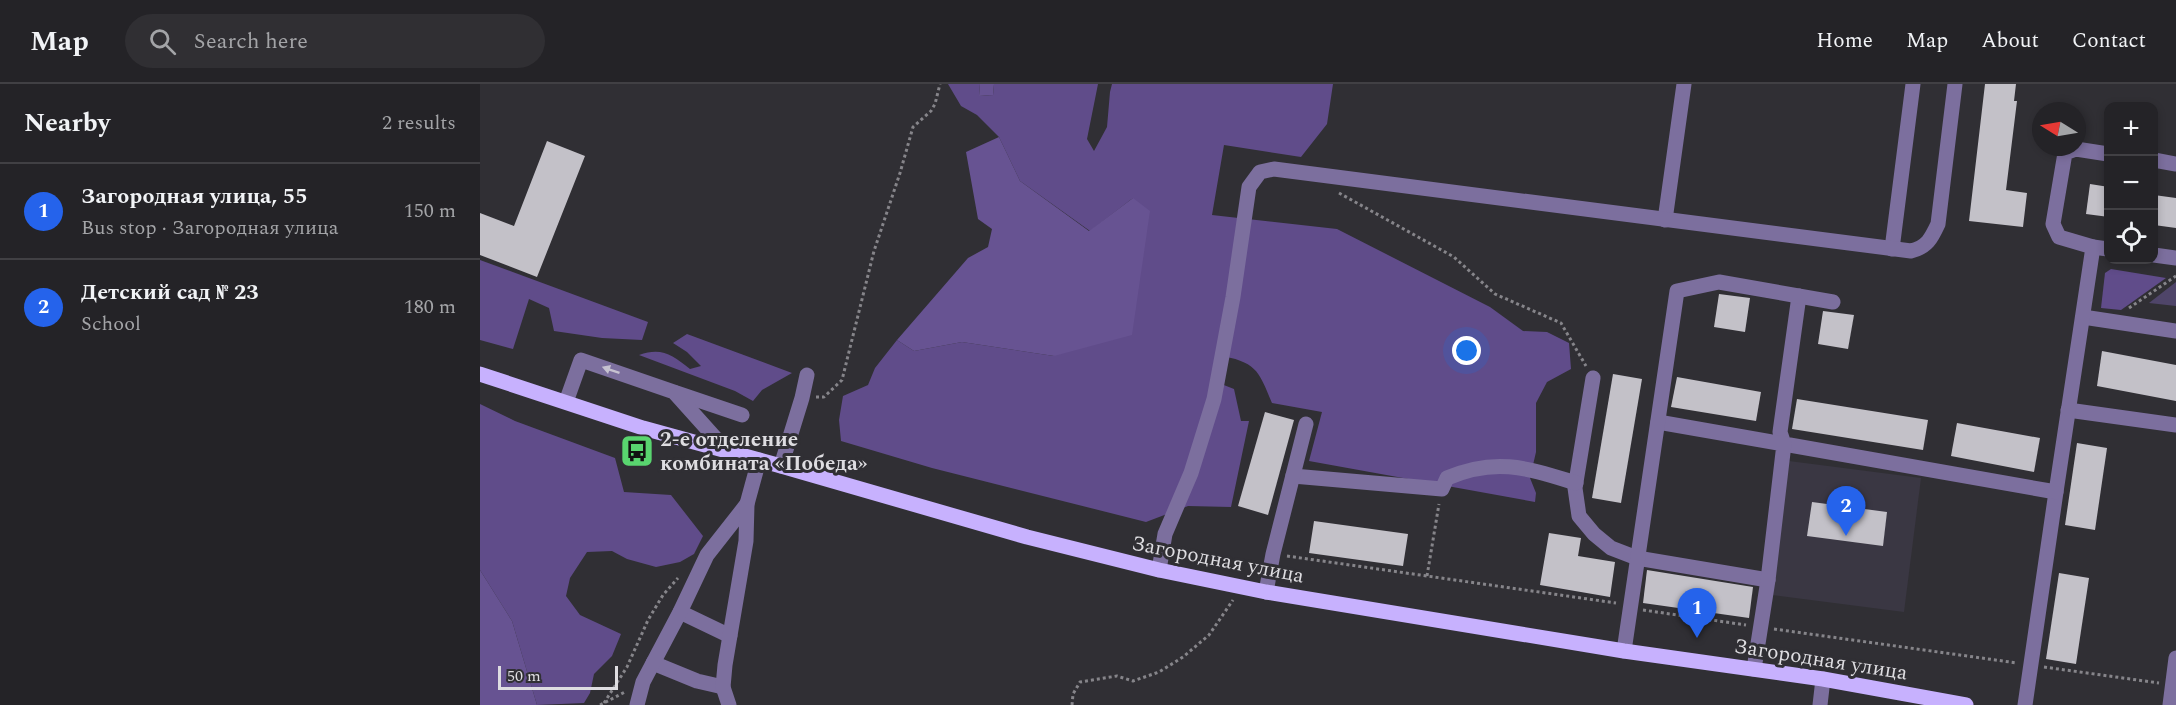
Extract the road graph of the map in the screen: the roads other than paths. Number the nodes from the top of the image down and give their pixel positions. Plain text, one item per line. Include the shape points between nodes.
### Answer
1 (1684, 84) edge
2 (1913, 84) edge
3 (1955, 84) edge
4 (2104, 153) edge
5 (2158, 161) edge
6 (2176, 164) edge
7 (1665, 220) junction
8 (2101, 248) edge
9 (1892, 249) junction
10 (2158, 256) edge
11 (2176, 258) edge
12 (1799, 296) junction
13 (1833, 302) dead end
14 (2083, 317) junction
15 (2176, 331) edge
16 (480, 374) edge
17 (807, 375) dead end
18 (1593, 378) road end
19 (674, 392) junction
20 (566, 402) junction
21 (2068, 410) junction
22 (742, 415) dead end
23 (1658, 422) junction
24 (1306, 424) dead end
25 (2176, 425) edge
26 (1785, 444) junction
27 (727, 451) junction
28 (759, 460) junction
29 (781, 466) junction
30 (1293, 476) junction
31 (1576, 483) junction
32 (2056, 492) junction
33 (747, 504) junction
34 (1637, 558) junction
35 (1159, 570) junction
36 (1768, 580) junction
37 (1266, 592) junction
38 (680, 612) junction
39 (730, 636) junction
40 (1624, 651) junction
41 (2176, 658) edge
42 (653, 663) junction
43 (1754, 669) junction
44 (1823, 679) junction
45 (723, 687) junction
46 (637, 705) edge
47 (729, 705) edge
48 (1820, 705) edge
49 (1966, 705) edge
50 (2025, 705) edge
51 (2170, 705) edge

1 - 7 street
2 - 9 street
3 - 9 street via 1938,224 1923,248
4 - 8 street via 2076,149 2065,153 2053,224 2058,237
5 - 6 street
7 - 9 street
7 - 35 street via 1274,169 1260,172 1249,187 1214,399 1191,473 1165,534
8 - 14 street
10 - 11 street
12 - 13 street
12 - 23 street via 1719,282 1677,291
12 - 26 street via 1780,432
14 - 15 street
14 - 21 street
16 - 20 main road, Загородная улица
17 - 29 street
18 - 31 street
19 -> 20 street via 581,360
19 - 22 street
19 - 27 street
20 - 27 main road, Загородная улица via 643,429
21 - 25 street
21 - 32 street
23 - 26 street
23 - 34 street
24 - 30 street
26 - 32 street
26 - 36 street
27 - 28 main road, Загородная улица
28 - 29 main road, Загородная улица
28 - 33 street
29 - 35 main road, Загородная улица via 1027,537
30 - 31 street via 1442,489 1447,478 1488,465 1516,467
30 - 37 street
31 - 34 street via 1579,516 1611,548
32 - 50 street
33 - 38 street via 707,555
33 - 39 street via 746,542
34 - 36 street
34 - 40 street
35 - 37 main road, Загородная улица
36 - 43 street
37 - 40 main road, Загородная улица
38 - 39 street
38 - 42 street
39 - 45 street
40 - 43 main road, Загородная улица
41 - 51 street
42 - 45 street
42 - 46 street
43 - 44 main road, Загородная улица
44 - 48 street
44 - 49 main road, Загородная улица
45 - 47 street

